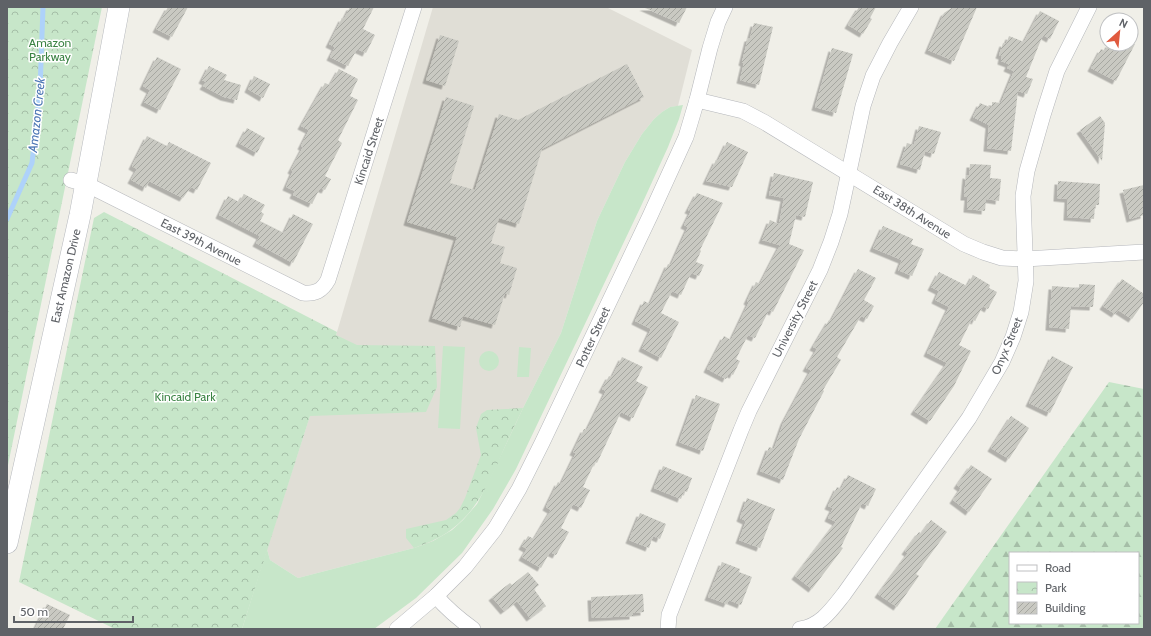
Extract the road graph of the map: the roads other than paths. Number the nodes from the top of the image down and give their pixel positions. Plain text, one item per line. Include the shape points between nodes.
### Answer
1 (119, 7) edge
2 (414, 7) edge
3 (724, 7) edge
4 (911, 7) edge
5 (1089, 7) edge
6 (697, 100) junction
7 (849, 173) junction
8 (79, 182) junction
9 (1144, 252) edge
10 (1025, 259) junction
11 (318, 291) joint
12 (7, 543) edge
13 (436, 596) junction
14 (397, 629) edge
15 (473, 629) edge
16 (668, 629) edge
17 (800, 629) edge

1 - 8 street, East Amazon Drive
2 - 11 street, Kincaid Street via 328,280
3 - 6 street, Potter Street via 710,48
4 - 7 street, University Street via 873,76 863,106
5 - 10 street, Onyx Street via 1058,71 1027,171 1023,196
6 - 7 street, East 38th Avenue via 743,111
6 - 13 street, Potter Street via 686,137 668,178 519,489 495,529 465,567
7 - 10 street, East 38th Avenue via 964,244 1002,258
7 - 16 street, University Street via 840,214 820,270 749,411 669,615
8 - 11 street, East 39th Avenue via 303,293 311,294
8 - 12 street, East Amazon Drive via 80,215
9 - 10 street, East 38th Avenue
10 - 17 street, Onyx Street via 1026,281 1021,312 1013,337 1002,362 969,418 830,612 813,625
13 - 14 street, Potter Street
13 - 15 street via 462,622

